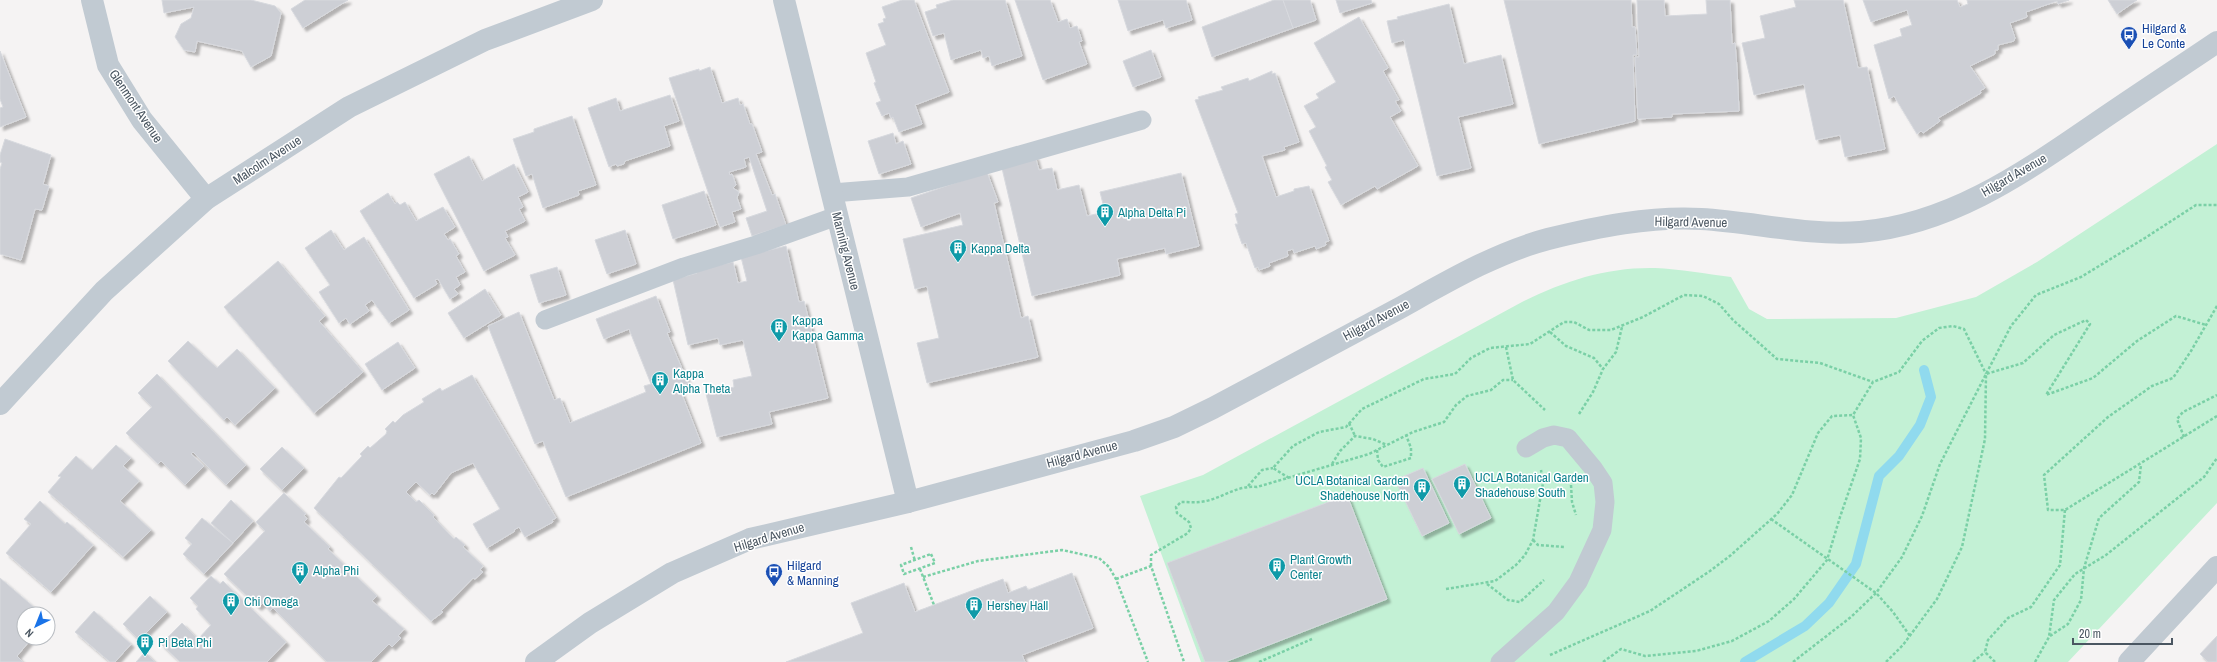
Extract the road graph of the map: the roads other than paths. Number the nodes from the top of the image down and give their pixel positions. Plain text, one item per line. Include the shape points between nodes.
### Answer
1 (92, 0) edge
2 (592, 0) edge
3 (784, 0) edge
4 (2217, 42) edge
5 (1142, 120) dead end
6 (832, 193) junction
7 (206, 200) junction
8 (837, 216) junction
9 (545, 320) dead end
10 (0, 404) edge
11 (1530, 445) road end
12 (908, 502) junction
13 (2217, 567) edge
14 (536, 662) edge
15 (1500, 662) edge
16 (2129, 662) edge

1 - 7 street, Glenmont Avenue via 108,65 142,120
2 - 7 street, Malcolm Avenue via 485,40 349,107
3 - 6 street, Manning Avenue
4 - 12 street, Hilgard Avenue via 1998,187 1941,214 1905,226 1859,232 1818,231 1699,219 1646,221 1596,228 1544,240 1462,274 1174,427
5 - 6 lane via 908,186
6 - 8 street, Manning Avenue
7 - 10 street, Malcolm Avenue via 104,291
8 - 9 lane via 684,267
8 - 12 street, Manning Avenue
11 - 15 lane via 1554,435 1568,438 1603,483 1605,502 1602,530 1578,582 1556,612
12 - 14 street, Hilgard Avenue via 750,539 679,570 590,623
13 - 16 street

